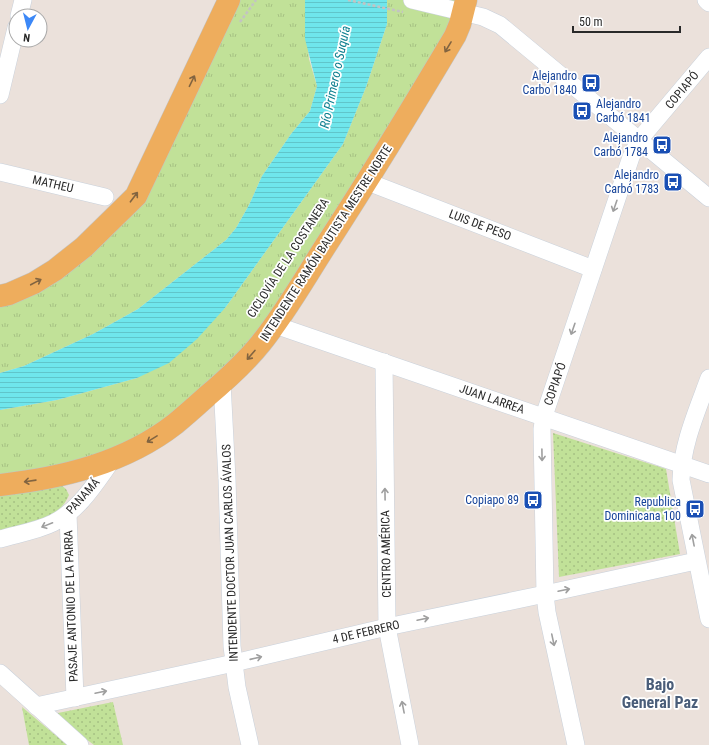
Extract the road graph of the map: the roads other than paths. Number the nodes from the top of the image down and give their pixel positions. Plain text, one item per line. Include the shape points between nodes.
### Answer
1 (229, 0) edge
2 (245, 0) edge
3 (706, 0) edge
4 (709, 3) edge
5 (465, 6) edge
6 (410, 7) edge
7 (11, 48) edge
8 (205, 53) junction
9 (709, 57) edge
10 (0, 95) edge
11 (639, 140) junction
12 (0, 172) edge
13 (368, 182) junction
14 (106, 197) dead end
15 (709, 198) edge
16 (593, 269) junction
17 (0, 296) edge
18 (275, 325) junction
19 (384, 362) junction
20 (709, 378) edge
21 (222, 383) junction
22 (544, 416) junction
23 (113, 459) junction
24 (681, 464) junction
25 (709, 474) edge
26 (0, 485) edge
27 (68, 514) junction
28 (0, 539) edge
29 (696, 561) junction
30 (545, 594) junction
31 (709, 619) edge
32 (387, 627) junction
33 (234, 663) junction
34 (0, 673) edge
35 (75, 698) junction
36 (36, 706) junction
37 (80, 745) edge
38 (250, 745) edge
39 (410, 745) edge
40 (576, 745) edge

1 - 8 main road
2 - 8 main road
3 - 4 street
5 - 6 street
5 - 11 street via 500,26
5 -> 13 main road, INTENDENTE RAMÓN BAUTISTA MESTRE NORTE via 455,36
7 - 10 street
17 -> 8 main road via 34,284 55,270 84,247 131,201
9 - 11 street, COPIAPÓ
11 - 15 street
11 -> 16 street, COPIAPÓ
12 - 14 street, MATHEU
13 - 16 street, LUIS DE PESO
13 - 18 main road, INTENDENTE RAMÓN BAUTISTA MESTRE NORTE
16 -> 22 street, COPIAPÓ
18 - 19 street, JUAN LARREA
18 -> 21 main road, INTENDENTE RAMÓN BAUTISTA MESTRE NORTE via 249,358
19 - 22 street, JUAN LARREA
32 -> 19 street, CENTRO AMÉRICA
20 - 24 street via 687,438
21 -> 23 main road, INTENDENTE RAMÓN BAUTISTA MESTRE NORTE via 175,424
21 - 33 street, INTENDENTE DOCTOR JUAN CARLOS ÁVALOS
22 - 24 street, JUAN LARREA
22 -> 30 street, COPIAPÓ via 542,429
23 -> 26 main road, INTENDENTE RAMÓN BAUTISTA MESTRE NORTE via 76,472
23 - 27 street, PANAMÁ
24 - 25 street, JUAN LARREA
29 -> 24 street via 681,480
27 -> 28 street, PANAMÁ via 37,529
27 - 35 street, PASAJE ANTONIO DE LA PARRA
30 -> 29 street, 4 DE FEBRERO
29 - 31 street
32 -> 30 street, 4 DE FEBRERO
30 -> 40 street, COPIAPÓ
33 -> 32 street, 4 DE FEBRERO
39 -> 32 street, CENTRO AMÉRICA
35 -> 33 street, 4 DE FEBRERO
33 - 38 street, INTENDENTE DOCTOR JUAN CARLOS ÁVALOS
34 - 36 street
35 - 36 street, 4 DE FEBRERO
36 - 37 street

